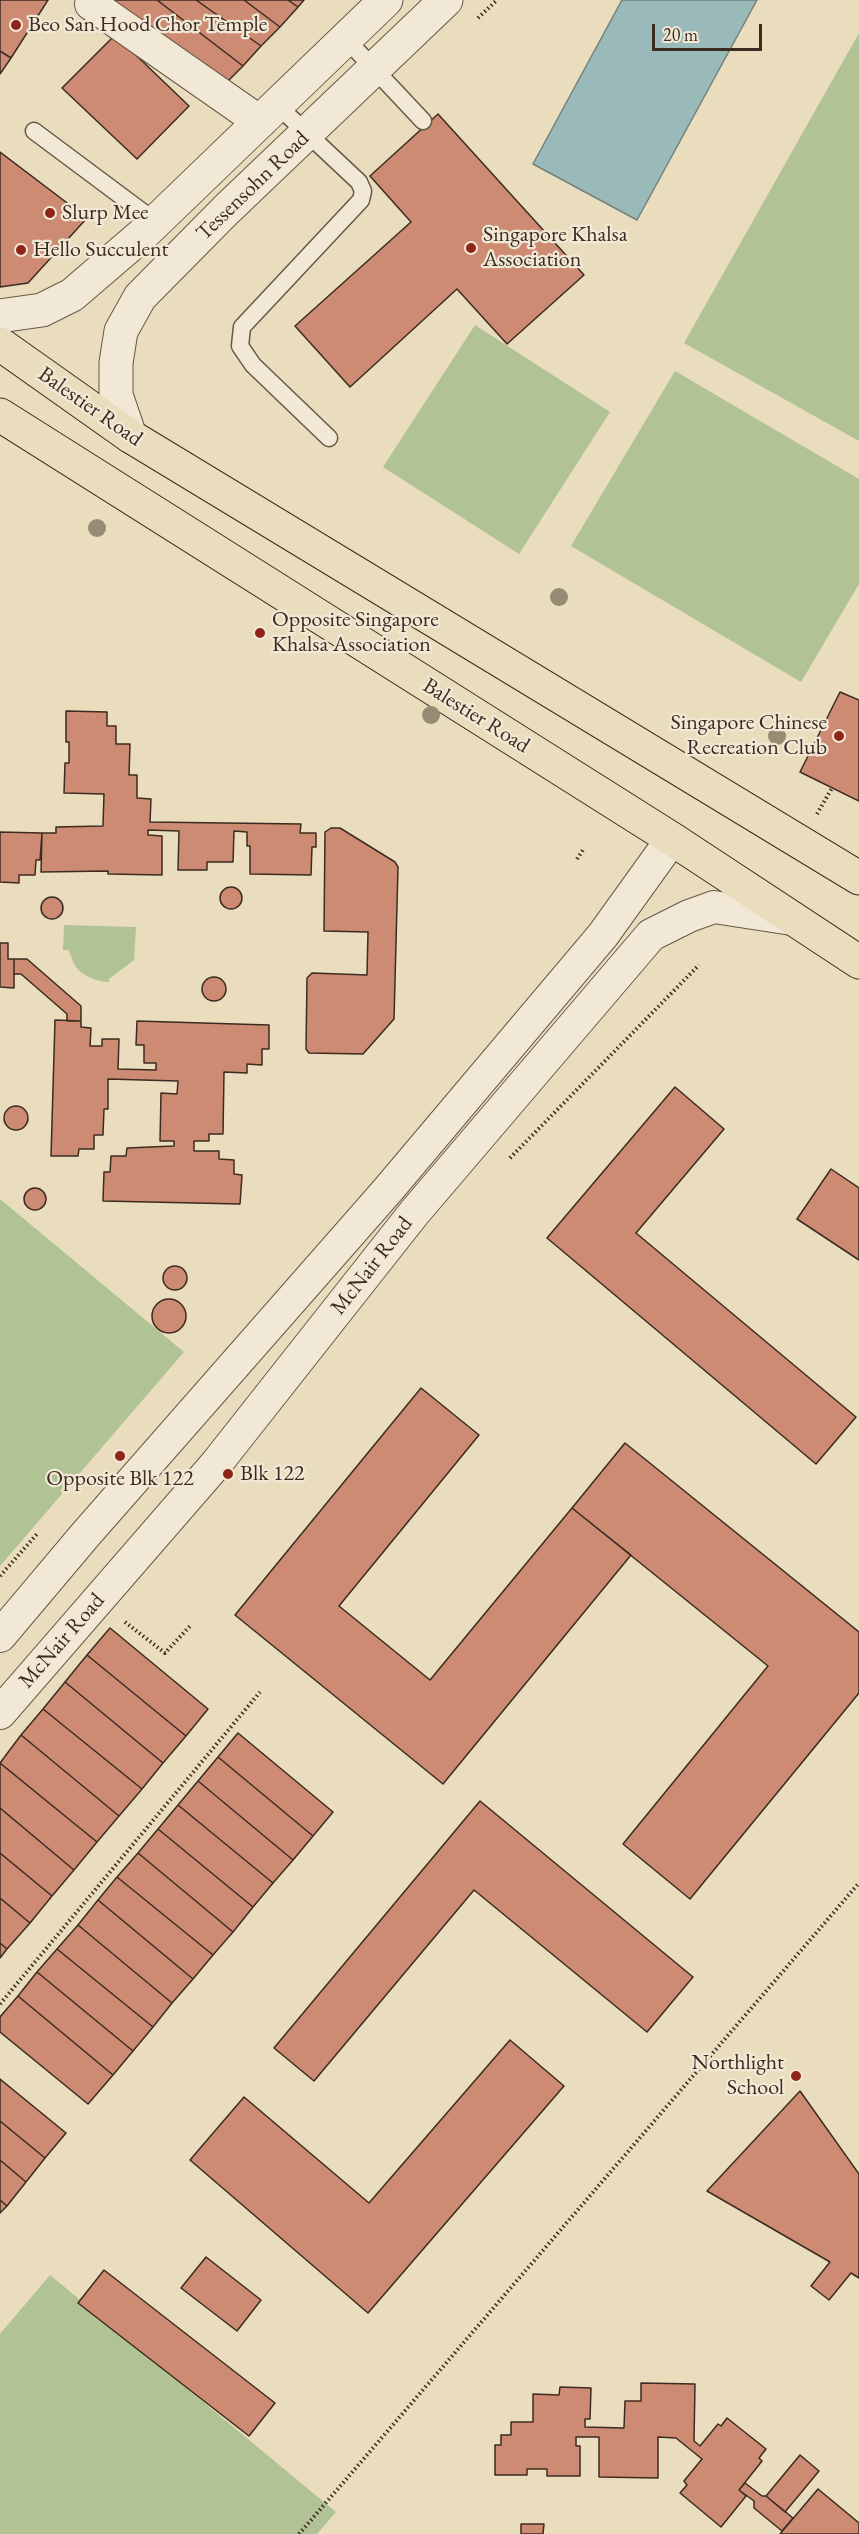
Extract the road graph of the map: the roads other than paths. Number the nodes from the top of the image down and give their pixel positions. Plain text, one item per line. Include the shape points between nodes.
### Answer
1 (95, 0) edge
2 (386, 0) edge
3 (446, 0) edge
4 (346, 39) junction
5 (374, 69) junction
6 (269, 114) junction
7 (423, 121) dead end
8 (34, 131) dead end
9 (307, 134) junction
10 (156, 222) junction
11 (0, 316) edge
12 (0, 344) edge
13 (0, 415) edge
14 (130, 436) junction
15 (329, 438) dead end
16 (672, 839) junction
17 (859, 878) edge
18 (792, 919) junction
19 (859, 962) edge
20 (0, 1636) edge
21 (0, 1713) edge

1 - 6 street via 91,4
2 - 4 street, Tessensohn Road
3 - 5 street, Tessensohn Road
4 - 5 lane
4 - 6 street, Tessensohn Road
5 - 7 lane
5 - 9 street, Tessensohn Road
6 - 9 lane
6 - 10 street, Tessensohn Road
8 - 10 lane
9 - 14 street, Tessensohn Road via 140,297 121,331 116,363 116,394
9 - 15 lane via 359,182 363,190 361,200 242,327 240,346 253,365
10 - 11 street, Tessensohn Road via 72,295 42,310
12 - 14 main road, Balestier Road
13 - 16 main road, Balestier Road
14 - 17 main road, Balestier Road
16 - 18 main road, Balestier Road
16 - 20 street, McNair Road via 603,935 387,1191
18 - 19 main road, Balestier Road
18 - 21 street, McNair Road via 714,908 651,935 414,1213 216,1464

